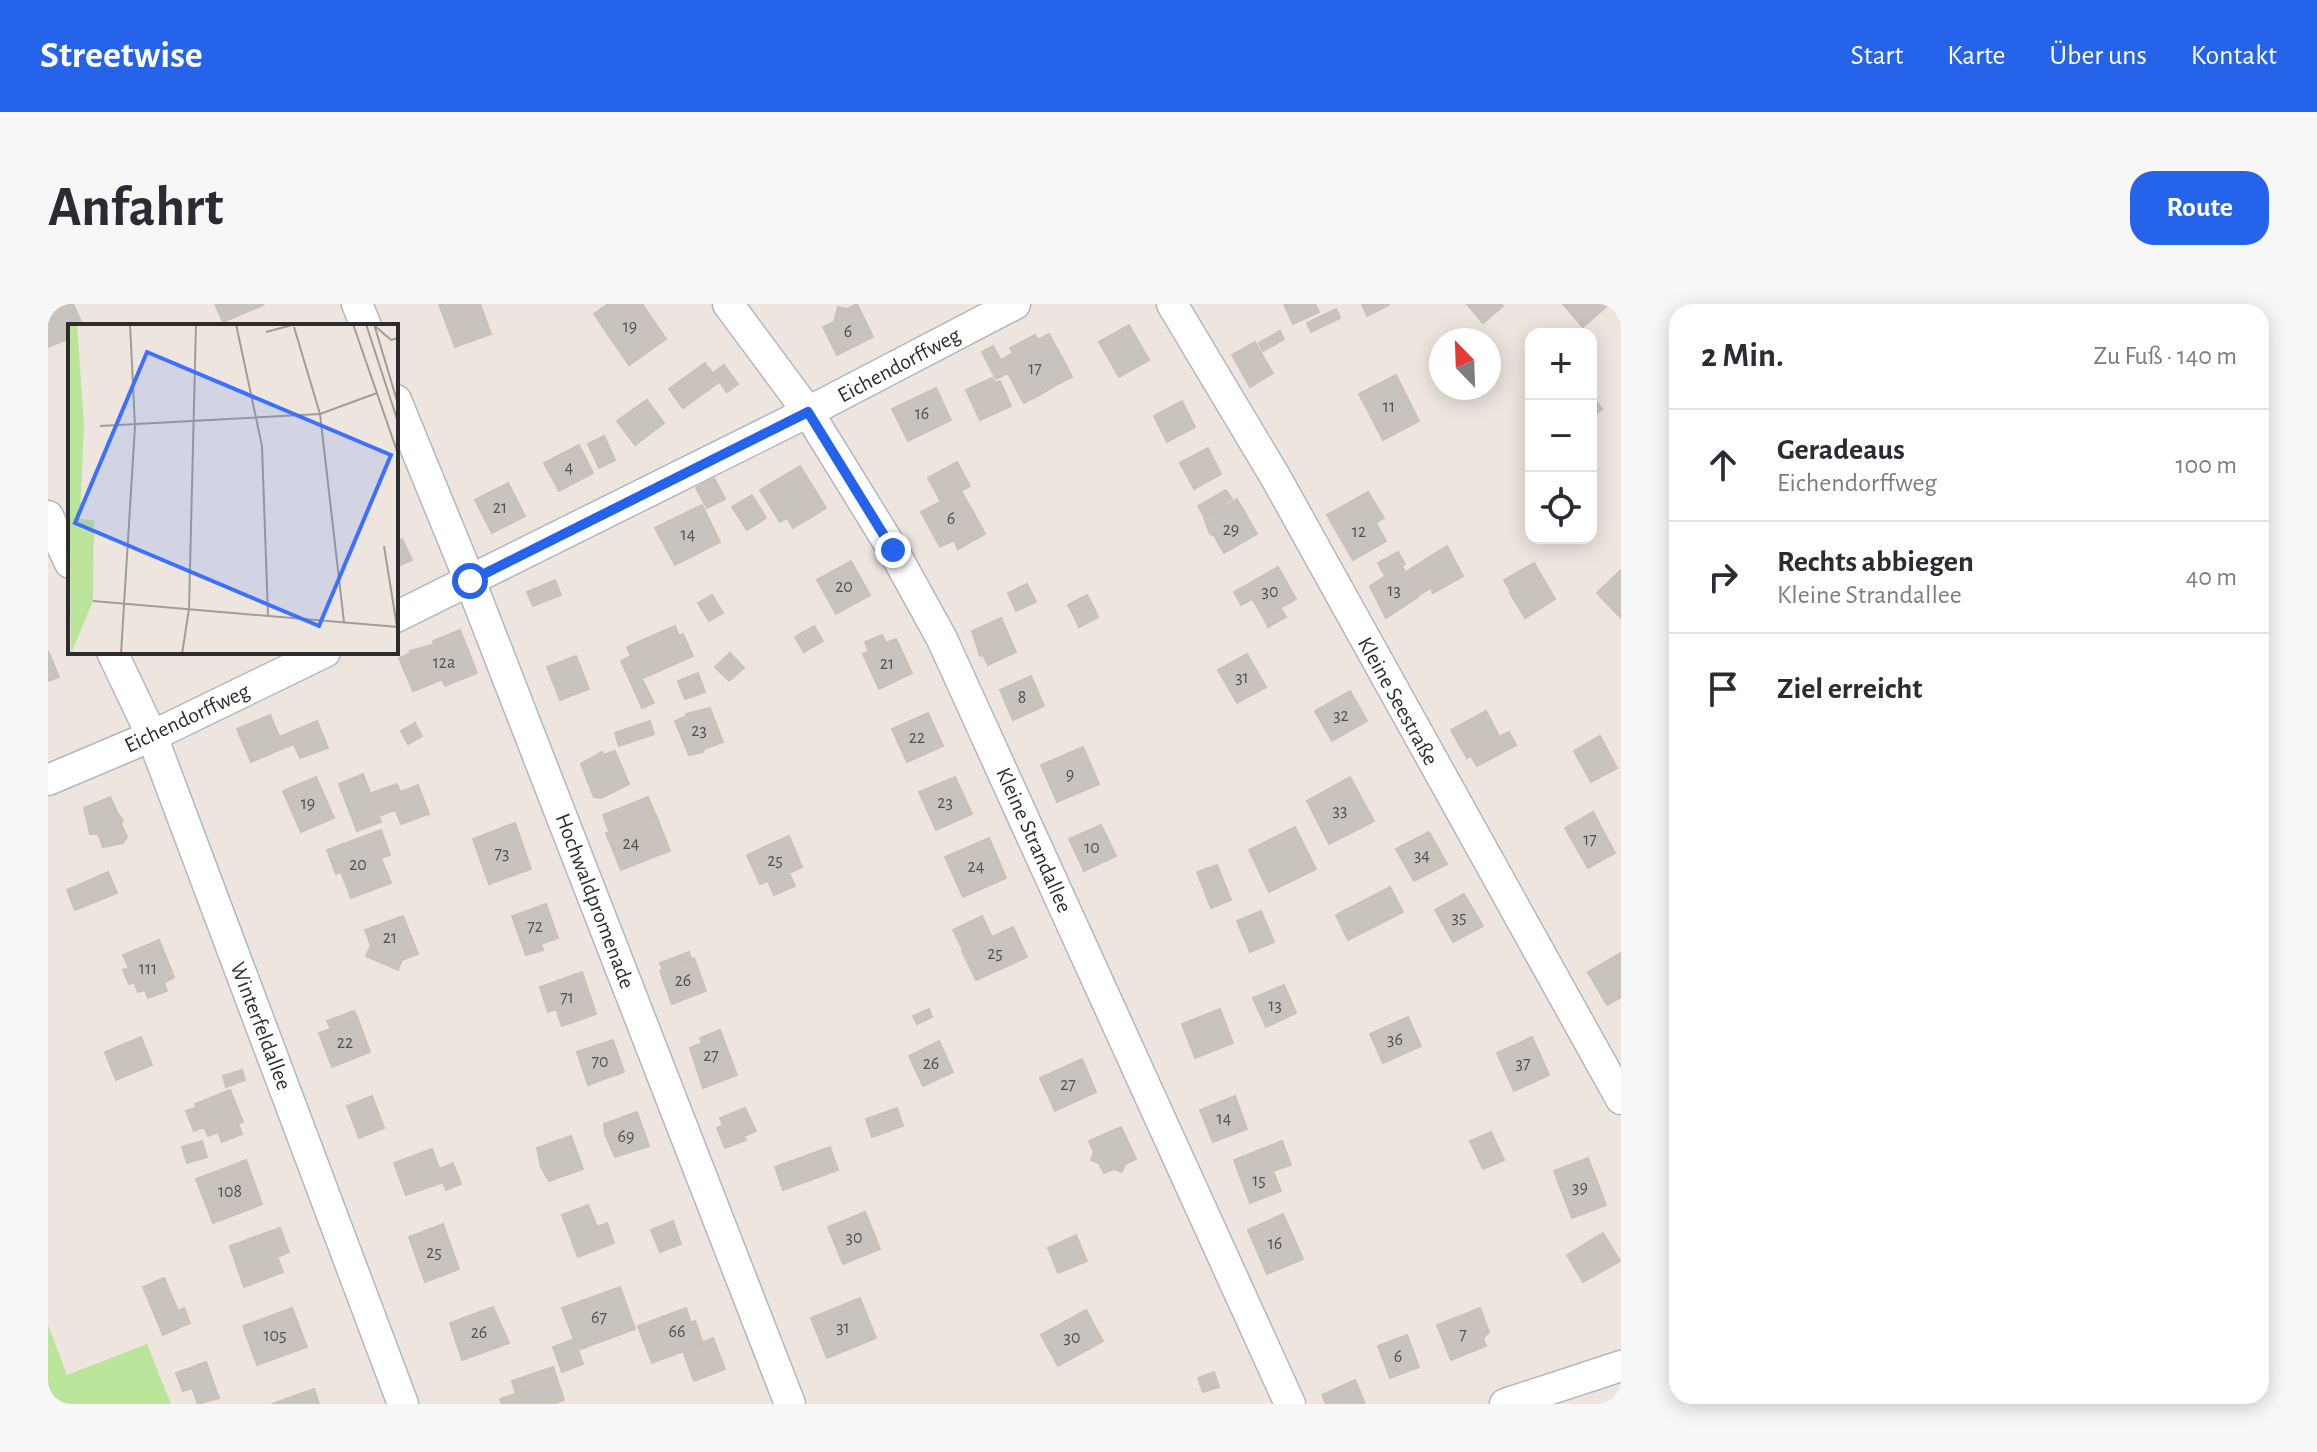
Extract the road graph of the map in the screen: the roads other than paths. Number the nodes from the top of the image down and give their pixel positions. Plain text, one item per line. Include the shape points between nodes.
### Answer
1 (357, 304) edge
2 (728, 304) edge
3 (1015, 304) edge
4 (1172, 304) edge
5 (365, 324) edge
6 (398, 405) edge
7 (808, 412) junction
8 (48, 516) edge
9 (68, 559) edge
10 (470, 581) junction
11 (398, 616) edge
12 (113, 654) edge
13 (321, 654) edge
14 (152, 736) junction
15 (48, 780) edge
16 (1621, 1099) edge
17 (1621, 1366) edge
18 (403, 1404) edge
19 (790, 1404) edge
20 (1290, 1404) edge
21 (1505, 1404) edge

1 - 5 street
2 - 7 street, Kleine Strandallee
3 - 7 street, Eichendorffweg
4 - 16 street, Kleine Seestraße via 1276,478
6 - 10 street, Hochwaldpromenade
7 - 10 street, Eichendorffweg
7 - 20 street, Kleine Strandallee via 942,639
8 - 9 street
10 - 11 street, Eichendorffweg
10 - 19 street, Hochwaldpromenade
12 - 14 street, Winterfeldallee
13 - 14 street, Eichendorffweg
14 - 15 street, Eichendorffweg
14 - 18 street, Winterfeldallee
17 - 21 street

